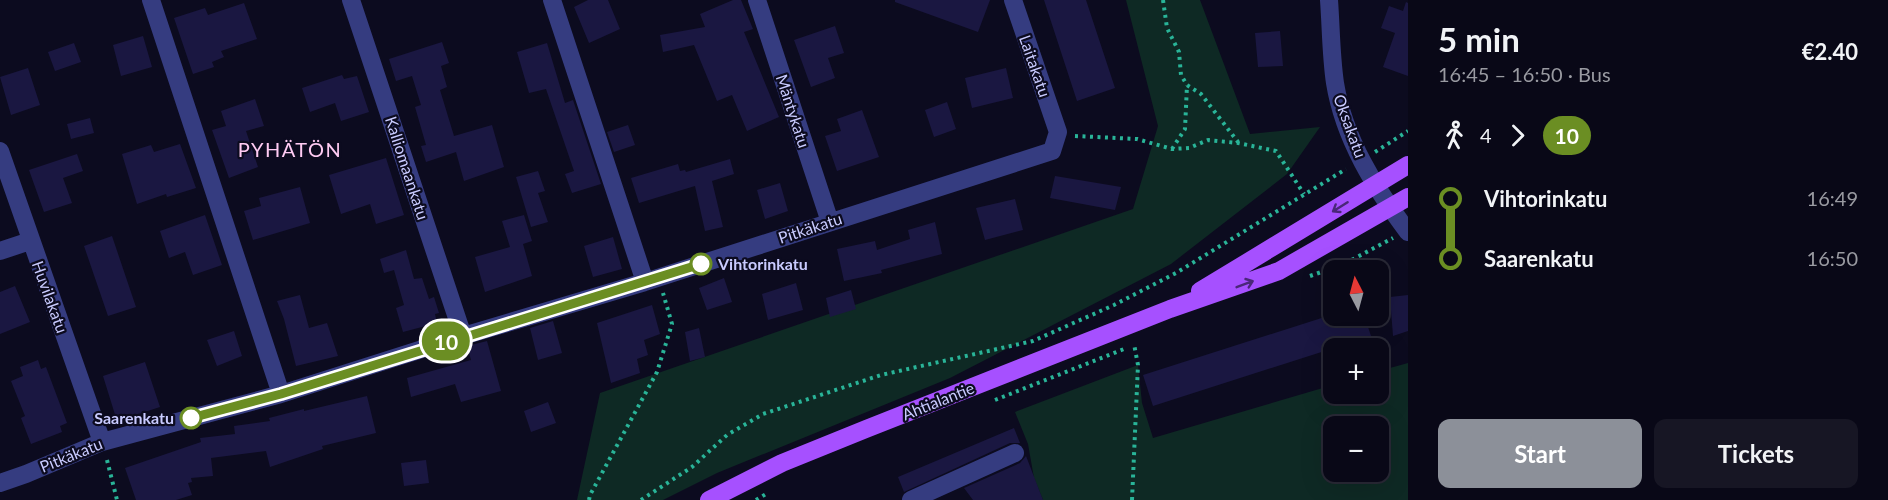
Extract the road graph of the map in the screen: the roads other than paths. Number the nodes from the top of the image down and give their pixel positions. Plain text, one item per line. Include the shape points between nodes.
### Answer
1 (152, 0) edge
2 (351, 0) edge
3 (552, 0) edge
4 (757, 0) edge
5 (1013, 0) edge
6 (1329, 0) edge
7 (1058, 132) joint
8 (0, 152) edge
9 (1408, 165) edge
10 (1377, 184) junction
11 (1408, 197) edge
12 (1391, 208) junction
13 (830, 222) junction
14 (1408, 232) edge
15 (30, 241) junction
16 (0, 251) edge
17 (652, 280) junction
18 (1170, 309) junction
19 (463, 336) junction
20 (281, 394) junction
21 (102, 442) junction
22 (1015, 453) dead end
23 (0, 483) edge
24 (709, 500) edge
25 (911, 500) edge

1 - 20 street
2 - 19 street, Kalliomaankatu
3 - 17 street
4 - 13 street, Mäntykatu
5 - 7 street, Laitakatu
6 - 10 street, Oksakatu via 1340,106 1361,160
7 - 13 street, Pitkäkatu via 1052,151
8 - 15 street, Huvilakatu
9 - 10 main road, Ahtialantie
10 - 12 street, Oksakatu
10 -> 18 main road, Ahtialantie
11 - 12 main road, Ahtialantie
12 - 14 street, Oksakatu
18 -> 12 main road, Ahtialantie via 1279,271
13 - 17 street, Pitkäkatu
15 - 16 street
15 - 21 street, Huvilakatu
17 - 19 street, Pitkäkatu
18 - 24 main road, Ahtialantie via 782,463
19 - 20 street, Pitkäkatu
20 - 21 street, Pitkäkatu
21 - 23 street, Pitkäkatu
22 - 25 street

